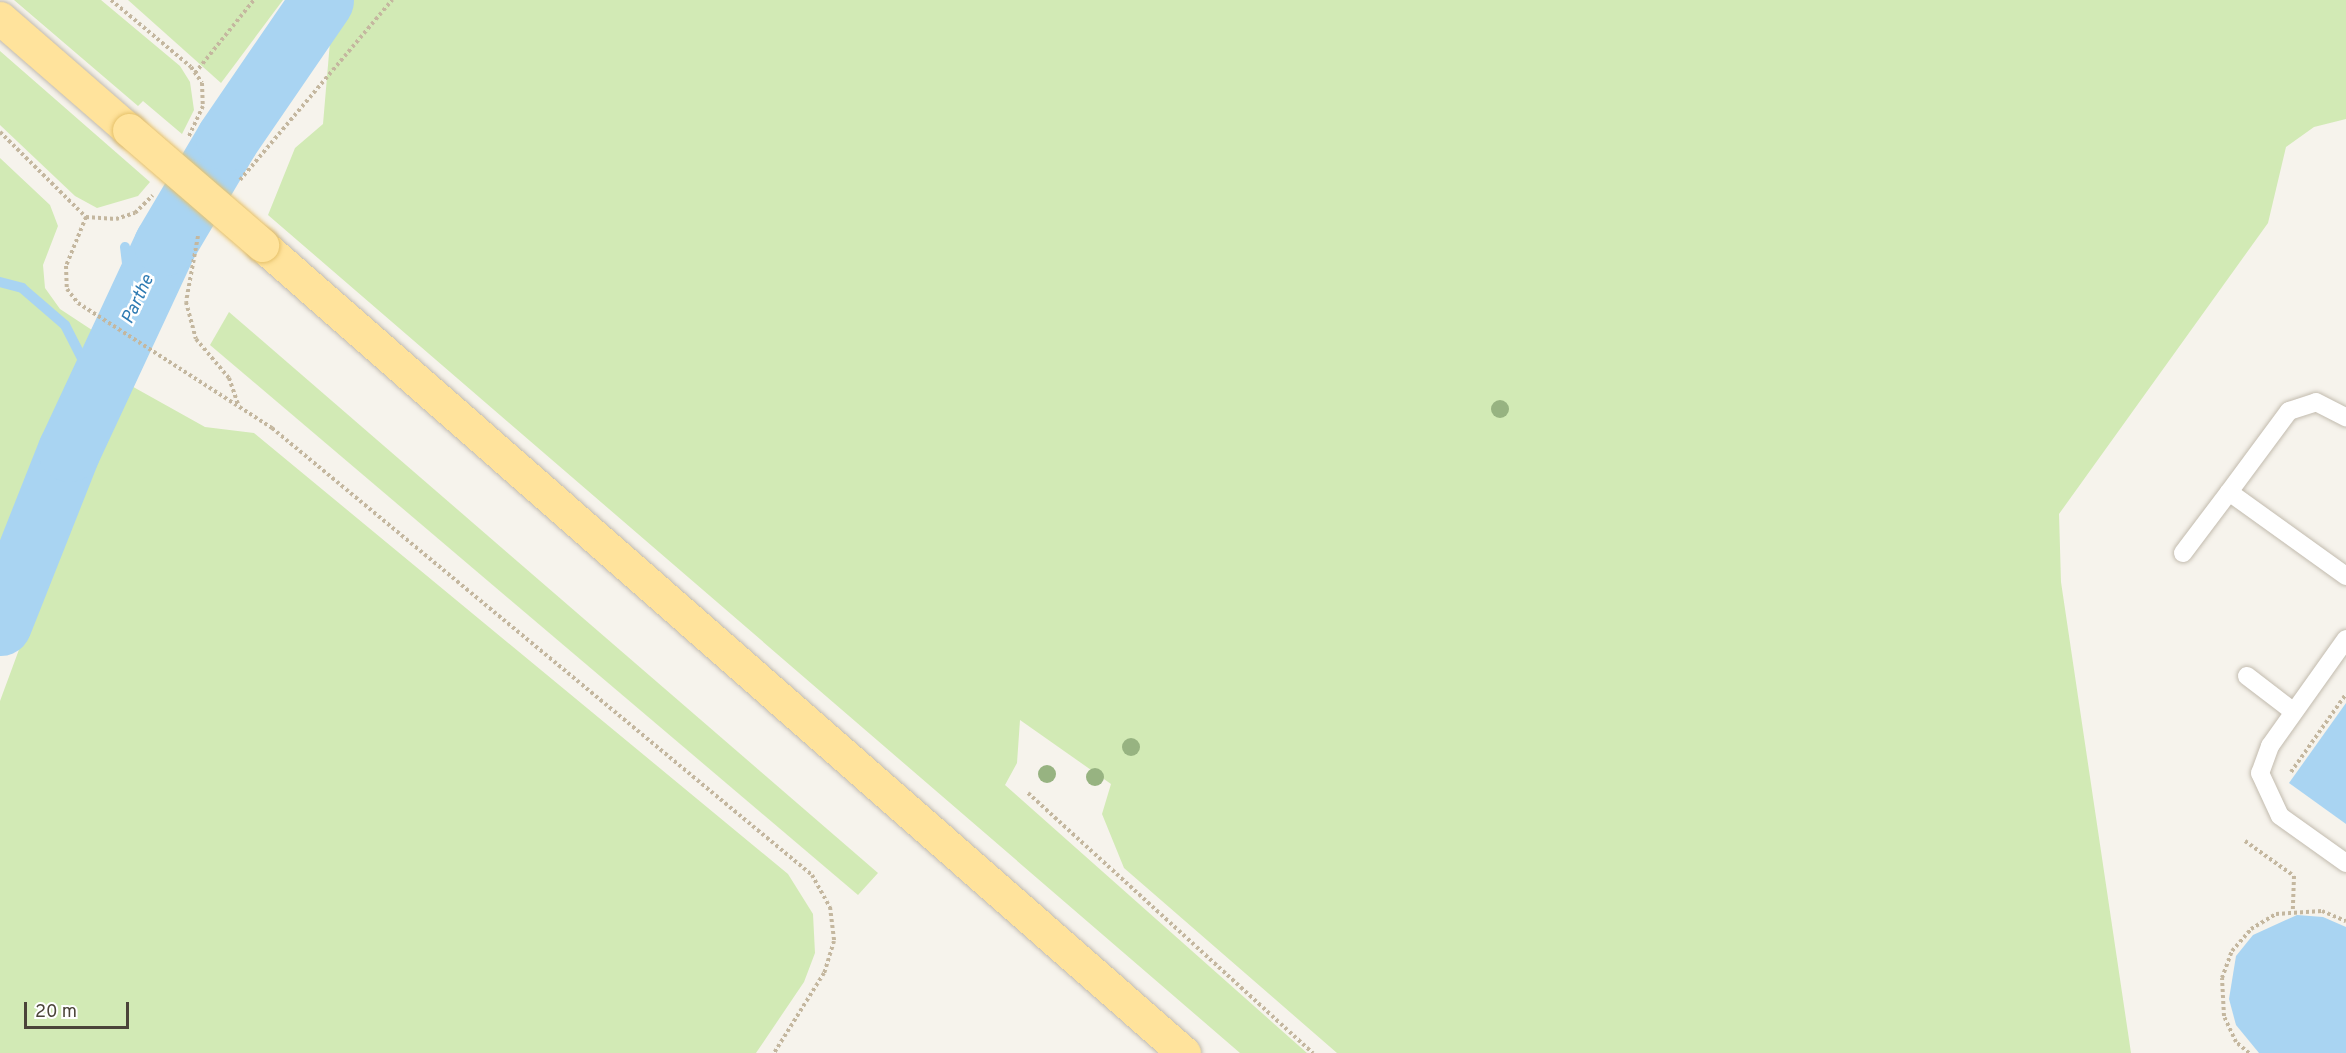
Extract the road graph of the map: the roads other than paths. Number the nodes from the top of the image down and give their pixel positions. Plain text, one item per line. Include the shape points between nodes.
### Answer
1 (0, 18) edge
2 (2346, 417) edge
3 (2229, 492) junction
4 (2183, 554) dead end
5 (2346, 576) edge
6 (2346, 639) edge
7 (2247, 676) dead end
8 (2294, 712) junction
9 (2346, 863) edge
10 (1184, 1053) edge

1 - 10 main road, bridge
2 - 3 lane via 2316,402 2289,411
3 - 4 lane
3 - 5 lane
6 - 8 lane
7 - 8 lane
8 - 9 lane via 2264,760 2263,790 2280,816

